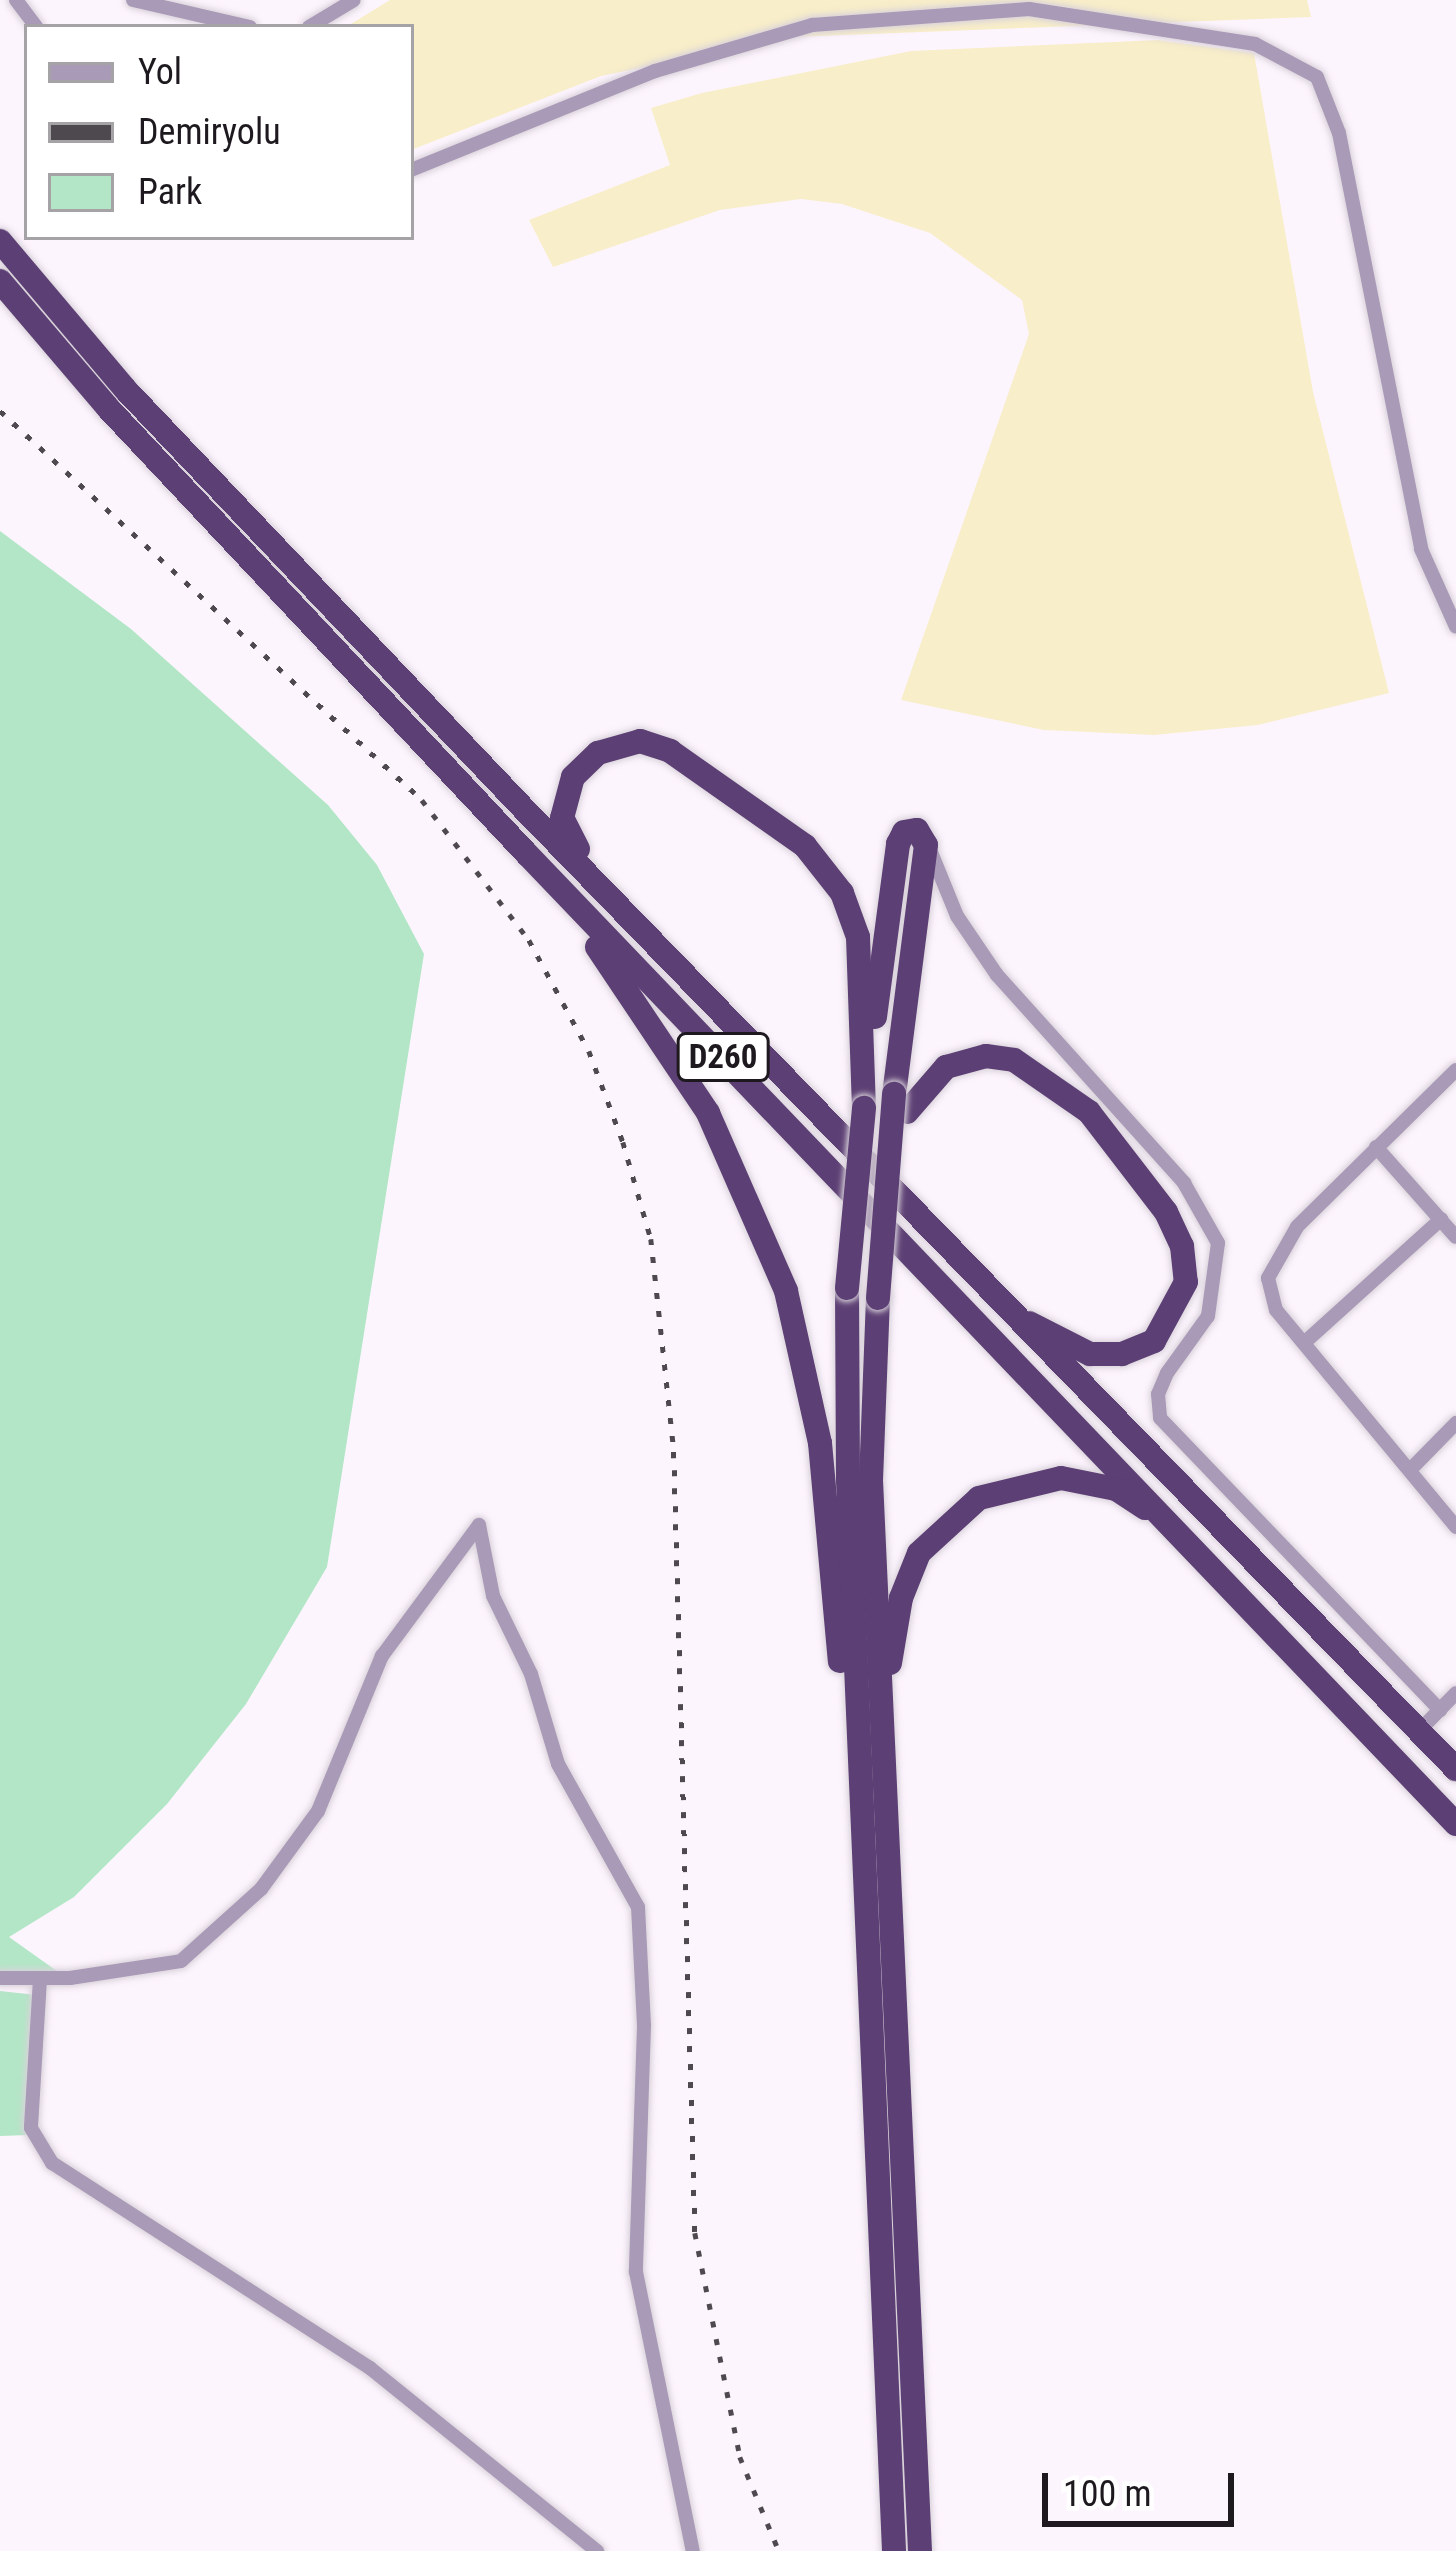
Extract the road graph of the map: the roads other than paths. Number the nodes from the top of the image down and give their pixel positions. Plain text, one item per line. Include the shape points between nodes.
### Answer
1 (133, 0) edge
2 (354, 0) edge
3 (330, 6) edge
4 (237, 24) edge
5 (414, 169) edge
6 (0, 241) edge
7 (0, 281) edge
8 (1456, 627) edge
9 (926, 841) junction
10 (526, 854) junction
11 (626, 916) junction
12 (1456, 1070) edge
13 (901, 1103) junction
14 (864, 1108) junction
15 (1376, 1147) junction
16 (1441, 1220) junction
17 (1456, 1237) edge
18 (996, 1303) junction
19 (1304, 1343) junction
20 (1456, 1423) edge
21 (1410, 1470) junction
22 (1456, 1527) edge
23 (1177, 1528) junction
24 (1456, 1694) edge
25 (1440, 1710) junction
26 (1418, 1732) junction
27 (1456, 1769) edge
28 (1456, 1824) edge
29 (874, 1866) junction
30 (0, 1978) edge
31 (40, 1979) junction
32 (597, 2551) edge
33 (694, 2551) edge
34 (894, 2551) edge
35 (920, 2551) edge

1 - 4 street
2 - 3 street
5 - 8 street via 655,71 812,26 1029,9 1256,44 1317,77 1340,133 1421,548
6 - 11 highway, D260 via 126,390
7 - 10 highway, D260 via 108,408
9 - 13 highway
9 - 14 highway via 913,830 898,844
9 - 25 street via 957,916 997,975 1184,1183 1218,1244 1208,1316 1167,1373 1160,1418
10 - 23 highway, D260
10 - 29 highway via 687,1078 747,1190 786,1291 820,1443
11 - 14 highway via 563,829 563,806 591,758 645,741 805,846 842,893 861,953
11 - 18 highway, D260
12 - 15 street
13 - 18 highway via 960,1061 998,1056 1030,1066 1118,1142 1185,1255 1186,1282 1171,1322 1149,1344 1122,1354 1070,1348
13 - 29 highway, bridge via 878,1298 871,1480
14 - 29 highway, bridge via 848,1288
15 - 16 street
15 - 19 street via 1297,1227 1268,1278 1276,1310
16 - 17 street
16 - 19 street
18 - 26 highway, D260
19 - 21 street
20 - 21 street
21 - 22 street
23 - 28 highway, D260
23 - 29 highway via 1116,1489 1048,1478 990,1492 934,1533 908,1577 896,1621
24 - 25 street
25 - 26 street
26 - 27 highway, D260
29 - 34 highway
29 - 35 highway
30 - 31 street
31 - 32 street via 31,2128 52,2164 370,2368
31 - 33 street via 181,1961 274,1876 318,1811 382,1656 479,1525 494,1597 531,1674 558,1764 638,1907 644,2026 636,2272

